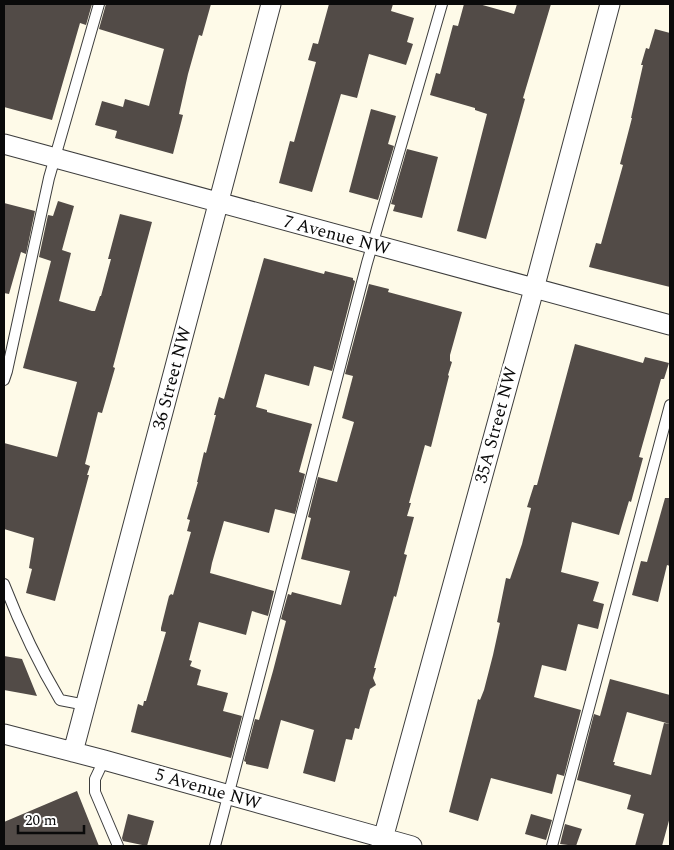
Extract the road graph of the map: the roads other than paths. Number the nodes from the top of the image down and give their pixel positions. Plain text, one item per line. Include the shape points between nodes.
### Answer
1 (99, 4) edge
2 (271, 4) edge
3 (442, 4) edge
4 (610, 4) edge
5 (4, 144) edge
6 (55, 158) junction
7 (218, 202) junction
8 (373, 244) junction
9 (534, 289) junction
10 (670, 325) edge
11 (4, 380) edge
12 (670, 405) edge
13 (4, 584) edge
14 (86, 705) junction
15 (4, 734) edge
16 (73, 752) junction
17 (104, 760) junction
18 (227, 794) junction
19 (382, 842) edge
20 (118, 846) edge
21 (215, 846) edge
22 (412, 846) edge
23 (552, 846) edge

1 - 6 lane
2 - 7 street, 36 Street NW
3 - 8 lane
4 - 9 street, 35A Street NW
5 - 6 street, 7 Avenue NW
6 - 7 street, 7 Avenue NW
6 - 11 lane
7 - 8 street, 7 Avenue NW
7 - 14 street, 36 Street NW
8 - 9 street, 7 Avenue NW
8 - 18 lane
9 - 10 street, 7 Avenue NW
9 - 19 street, 35A Street NW
12 - 23 lane
13 - 14 lane via 22,630 60,700
14 - 16 street, 36 Street NW
15 - 16 street, 5 Avenue NW
16 - 17 street, 5 Avenue NW
17 - 18 street, 5 Avenue NW
17 - 20 lane via 94,779 95,792
18 - 19 street, 5 Avenue NW
18 - 21 lane
19 - 22 street, 5 Avenue NW

